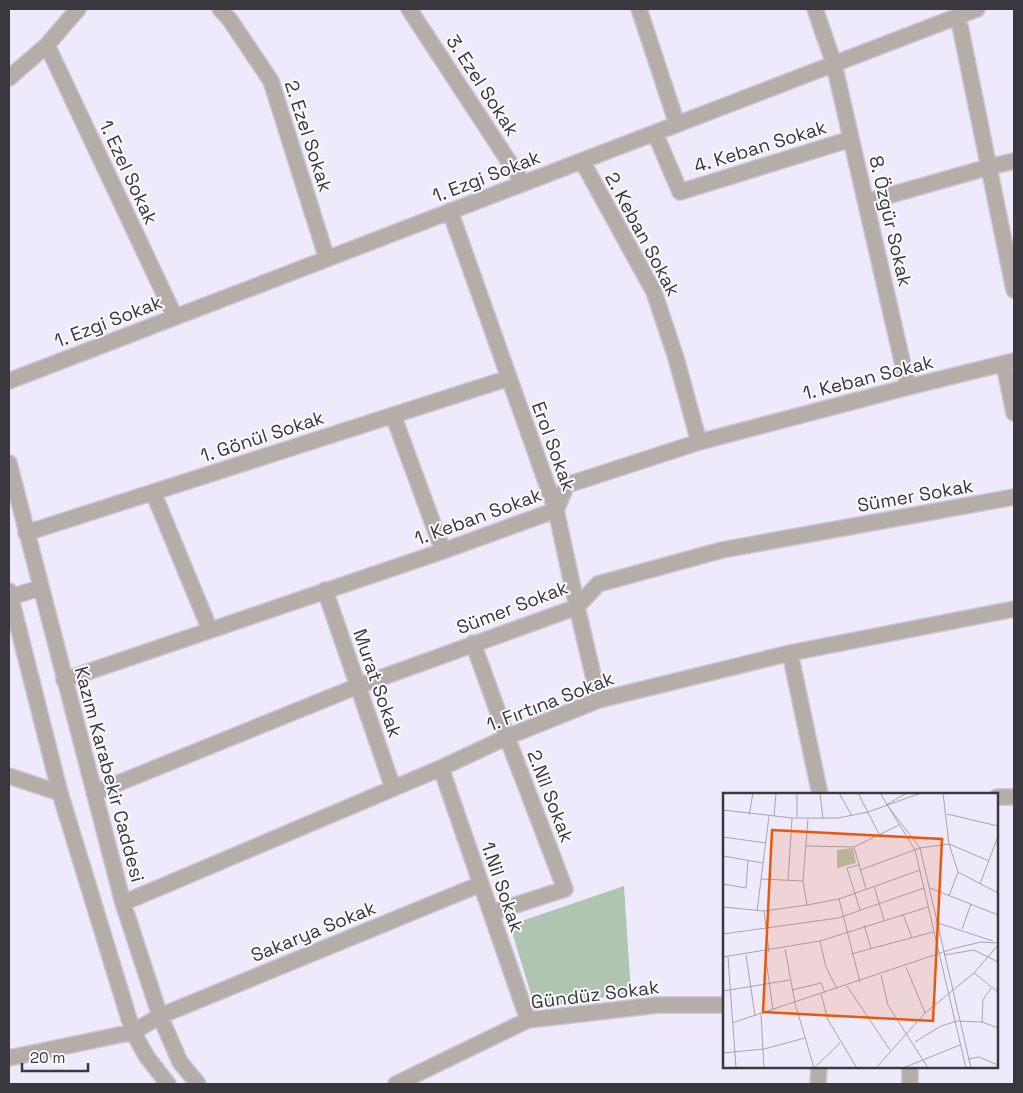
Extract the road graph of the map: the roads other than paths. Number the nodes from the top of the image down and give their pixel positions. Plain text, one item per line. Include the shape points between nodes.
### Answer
1 (78, 9) edge
2 (220, 9) edge
3 (409, 9) edge
4 (639, 9) edge
5 (815, 9) edge
6 (977, 9) edge
7 (958, 16) junction
8 (47, 45) junction
9 (834, 64) junction
10 (9, 78) edge
11 (677, 124) junction
12 (655, 133) junction
13 (851, 139) junction
14 (582, 161) junction
15 (1014, 161) edge
16 (989, 167) junction
17 (523, 183) junction
18 (866, 202) junction
19 (450, 211) junction
20 (327, 259) junction
21 (1014, 290) edge
22 (175, 317) junction
23 (1009, 363) edge
24 (509, 378) junction
25 (9, 381) edge
26 (908, 387) junction
27 (1014, 413) edge
28 (393, 415) junction
29 (699, 442) junction
30 (9, 463) edge
31 (153, 492) junction
32 (1014, 497) edge
33 (556, 510) junction
34 (26, 533) junction
35 (443, 551) junction
36 (40, 588) junction
37 (326, 590) junction
38 (9, 595) edge
39 (577, 607) junction
40 (1014, 609) edge
41 (210, 630) junction
42 (473, 643) junction
43 (790, 653) junction
44 (64, 680) junction
45 (358, 686) junction
46 (599, 700) junction
47 (507, 737) junction
48 (441, 768) junction
49 (9, 776) edge
50 (393, 788) junction
51 (60, 793) junction
52 (94, 793) junction
53 (820, 793) edge
54 (1014, 796) edge
55 (998, 797) edge
56 (481, 884) junction
57 (123, 903) junction
58 (491, 913) junction
59 (723, 1005) edge
60 (160, 1016) junction
61 (528, 1020) junction
62 (133, 1032) junction
63 (9, 1058) edge
64 (818, 1068) edge
65 (910, 1068) edge
66 (168, 1084) edge
67 (198, 1084) edge
68 (396, 1084) edge
69 (818, 1084) edge
70 (910, 1084) edge

1 - 8 street
2 - 20 street, 2. Ezel Sokak via 271,81
3 - 17 street, 3. Ezel Sokak
4 - 11 street
5 - 9 street, 8. Özgür Sokak
6 - 7 street, 1. Ezgi Sokak
7 - 9 street, 1. Ezgi Sokak
7 - 16 street
8 - 10 street
8 - 22 street, 1. Ezel Sokak
9 - 11 street, 1. Ezgi Sokak
9 - 13 street, 8. Özgür Sokak
11 - 12 street, 1. Ezgi Sokak
12 - 13 street, 4. Keban Sokak via 680,192
12 - 14 street, 1. Ezgi Sokak
13 - 18 street, 8. Özgür Sokak
14 - 17 street, 1. Ezgi Sokak
14 - 29 street, 2. Keban Sokak via 654,292
15 - 16 street
16 - 18 street
16 - 21 street
17 - 19 street, 1. Ezgi Sokak
18 - 26 street, 8. Özgür Sokak
19 - 20 street, 1. Ezgi Sokak
19 - 24 street, Erol Sokak
20 - 22 street, 1. Ezgi Sokak
22 - 25 street, 1. Ezgi Sokak
23 - 26 street, 1. Keban Sokak
23 - 27 street
24 - 28 street, 1. Gönül Sokak
24 - 33 street, Erol Sokak
26 - 29 street, 1. Keban Sokak
28 - 31 street, 1. Gönül Sokak
28 - 35 street
29 - 33 street, 1. Keban Sokak via 567,485
30 - 34 street, Kazım Karabekir Caddesi
31 - 34 street, 1. Gönül Sokak
31 - 41 street
32 - 39 street, Sümer Sokak via 722,550 598,584
33 - 35 street, 1. Keban Sokak
33 - 39 street, Erol Sokak
34 - 36 street, Kazım Karabekir Caddesi
35 - 37 street, 1. Keban Sokak
36 - 38 street
36 - 44 street, Kazım Karabekir Caddesi
37 - 41 street, 1. Keban Sokak
37 - 45 street, Murat Sokak
38 - 51 street
39 - 42 street, Sümer Sokak
39 - 46 street, Erol Sokak
40 - 43 street, 1. Fırtına Sokak
41 - 44 street, 1. Keban Sokak
42 - 45 street, Sümer Sokak
42 - 47 street, 2.Nil Sokak
43 - 46 street, 1. Fırtına Sokak
43 - 53 street
44 - 52 street, Kazım Karabekir Caddesi
45 - 50 street, Murat Sokak
45 - 52 street, Sümer Sokak
46 - 47 street, 1. Fırtına Sokak
47 - 48 street, 1. Fırtına Sokak
47 - 58 street, 2.Nil Sokak via 565,889
48 - 50 street, 1. Fırtına Sokak
48 - 56 street, 1.Nil Sokak
49 - 51 street
50 - 57 street, 1. Fırtına Sokak
51 - 62 street
52 - 57 street, Kazım Karabekir Caddesi
54 - 55 street
56 - 58 street, 1.Nil Sokak
56 - 60 street, Sakarya Sokak
57 - 60 street, Kazım Karabekir Caddesi
58 - 61 street, 1.Nil Sokak
59 - 61 street, Gündüz Sokak via 658,1005
60 - 62 street, Sakarya Sokak
60 - 67 street, Kazım Karabekir Caddesi via 180,1062
61 - 68 street, Gündüz Sokak
62 - 63 street, Sakarya Sokak
62 - 66 street via 146,1058
64 - 69 street
65 - 70 street

